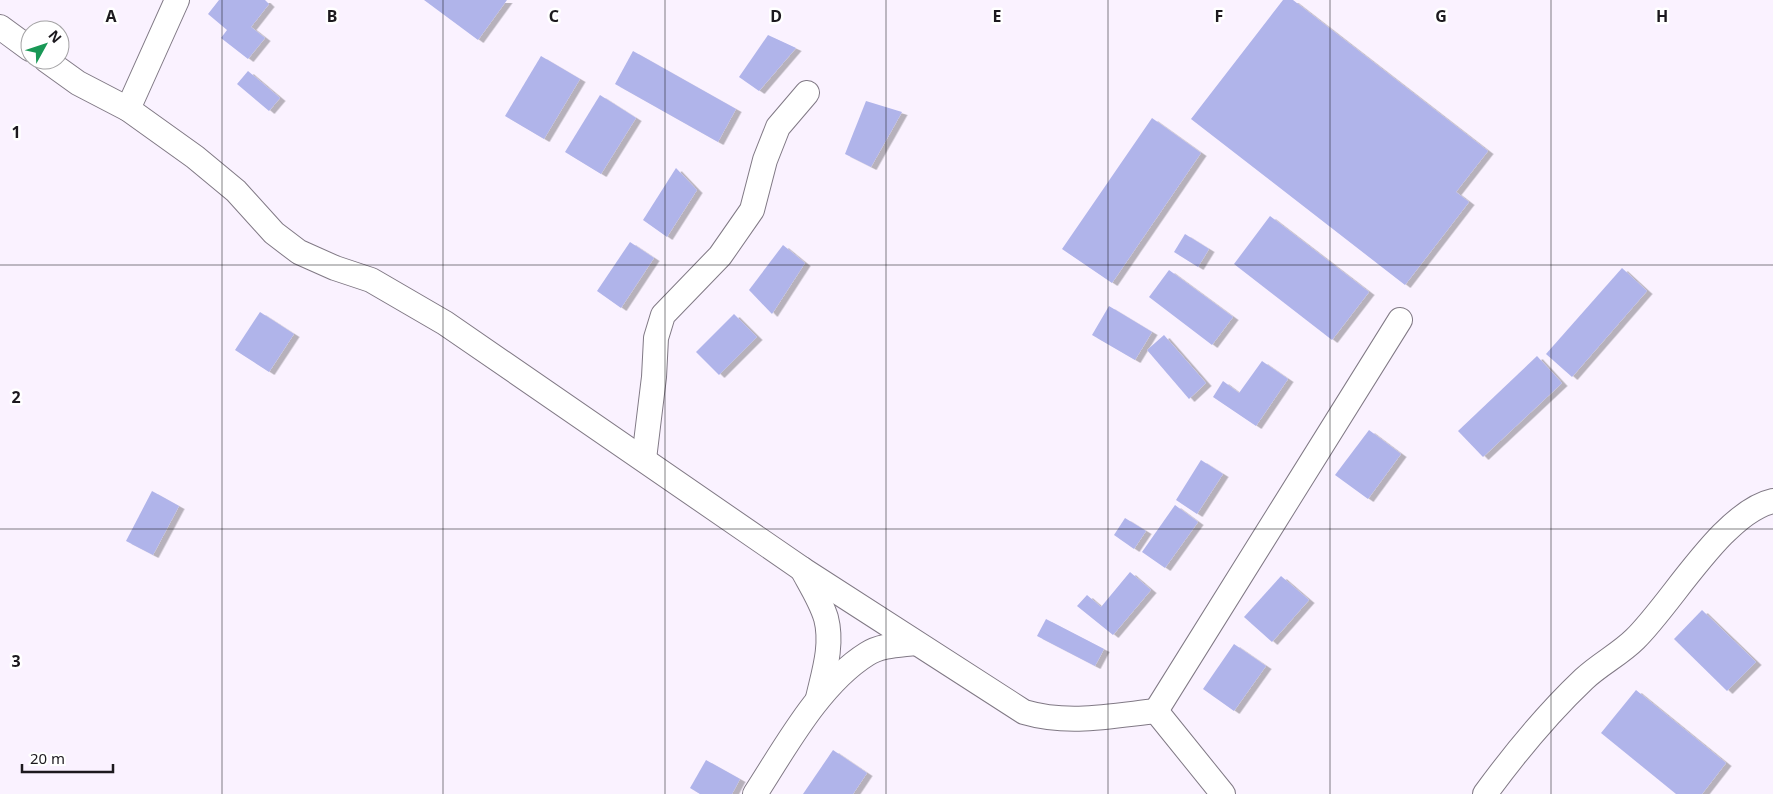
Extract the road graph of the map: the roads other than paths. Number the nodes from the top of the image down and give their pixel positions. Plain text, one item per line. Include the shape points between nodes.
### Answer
1 (177, 0) edge
2 (0, 27) edge
3 (20, 42) edge
4 (60, 70) edge
5 (807, 93) dead end
6 (128, 109) junction
7 (1400, 320) dead end
8 (644, 459) junction
9 (1773, 501) edge
10 (802, 569) junction
11 (915, 643) junction
12 (818, 698) junction
13 (1156, 711) junction
14 (755, 794) edge
15 (1223, 794) edge
16 (1485, 794) edge

1 - 6 street
2 - 3 street
4 - 6 street
5 - 8 street via 778,127 765,160 752,210 720,256 662,315 656,338
6 - 8 street via 236,191 274,233 299,252 371,280 445,323
7 - 13 street
8 - 10 street
9 - 16 street via 1750,510 1725,532 1635,639 1585,678 1528,736
10 - 11 street
10 - 12 street via 825,616 829,636 828,656
11 - 12 street via 886,646 867,654
11 - 13 street via 1024,712 1048,719
12 - 14 street
13 - 15 street

